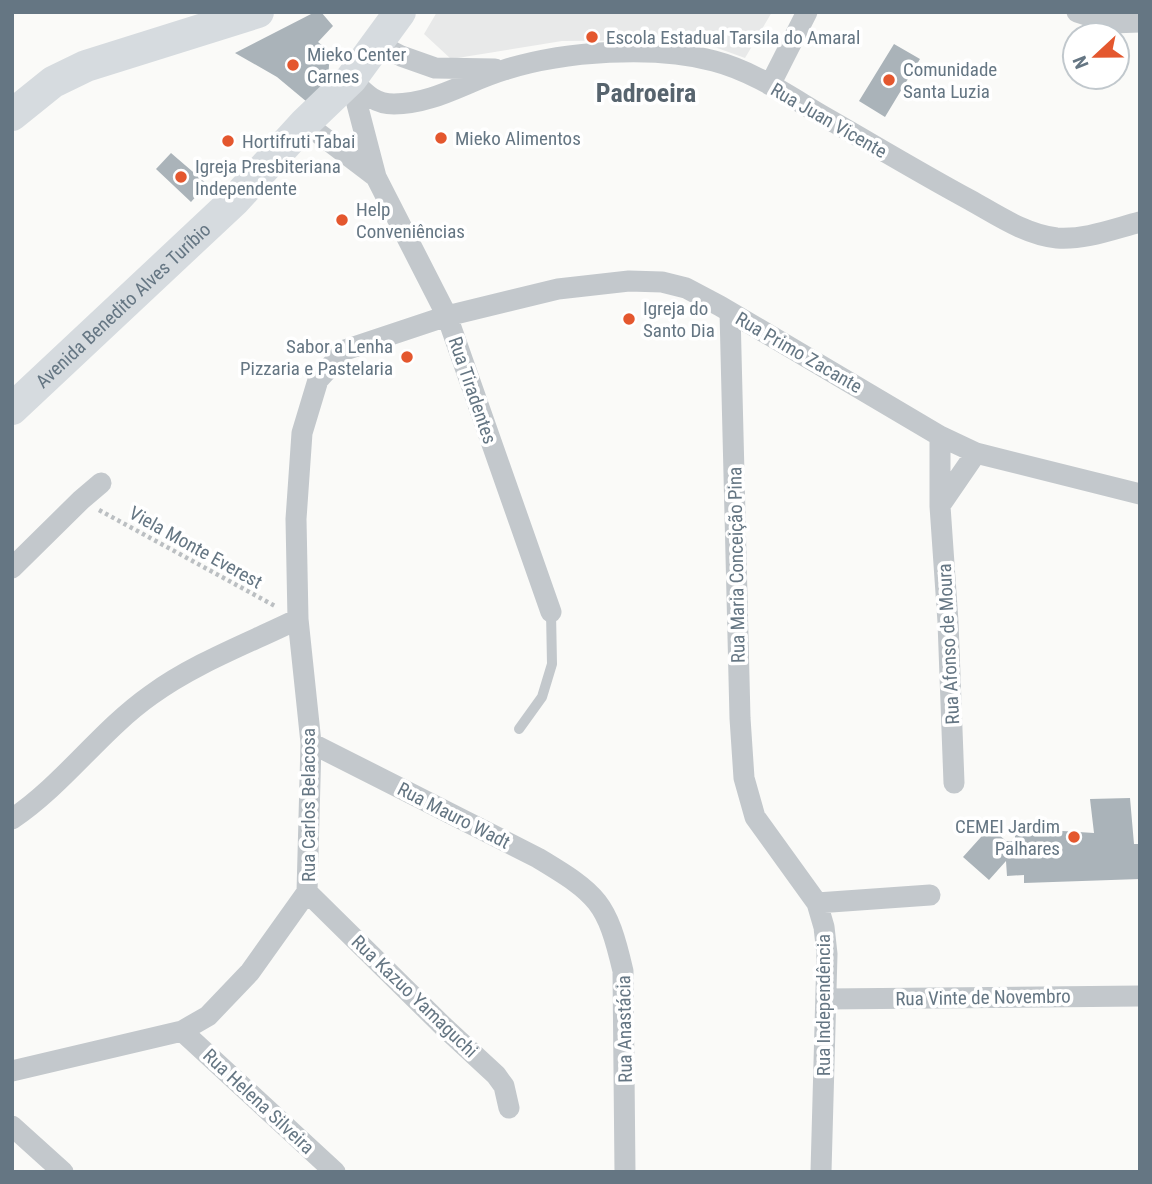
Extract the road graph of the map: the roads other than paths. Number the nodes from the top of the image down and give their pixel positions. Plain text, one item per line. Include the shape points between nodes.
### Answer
1 (258, 12) edge
2 (400, 12) edge
3 (807, 12) edge
4 (1077, 12) edge
5 (1140, 22) edge
6 (378, 44) junction
7 (504, 69) junction
8 (351, 79) junction
9 (770, 85) junction
10 (12, 115) edge
11 (305, 123) junction
12 (376, 177) junction
13 (1140, 222) edge
14 (730, 312) junction
15 (447, 316) junction
16 (12, 409) edge
17 (940, 436) junction
18 (976, 453) junction
19 (101, 483) dead end
20 (1140, 495) edge
21 (940, 506) junction
22 (12, 568) edge
23 (551, 612) joint
24 (298, 619) junction
25 (519, 729) dead end
26 (311, 743) junction
27 (954, 783) dead end
28 (755, 817) joint
29 (12, 819) edge
30 (307, 892) junction
31 (592, 894) joint
32 (930, 895) dead end
33 (817, 903) junction
34 (1140, 996) edge
35 (826, 999) junction
36 (182, 1031) junction
37 (12, 1071) edge
38 (509, 1108) dead end
39 (12, 1126) edge
40 (63, 1172) edge
41 (335, 1172) edge
42 (625, 1172) edge
43 (821, 1172) edge

1 - 10 main road via 86,66 52,82
2 - 6 main road, Avenida Benedito Alves Turíbio
3 - 9 street
4 - 5 street via 1111,23
6 - 7 street, Rua Juan Vicente via 435,68
6 - 8 main road, Avenida Benedito Alves Turíbio
7 - 8 street, Rua Juan Vicente via 424,101 393,104 372,100
7 - 9 street, Rua Juan Vicente via 595,53 670,53 716,61
8 - 11 main road, Avenida Benedito Alves Turíbio
8 - 12 street, Rua Tiradentes
9 - 13 street, Rua Juan Vicente via 915,170 1039,234 1084,236
11 - 12 street, Rua Tiradentes
11 - 16 main road, Avenida Benedito Alves Turíbio via 234,200
12 - 15 street, Rua Tiradentes
14 - 15 street, Rua Primo Zacante via 686,288 629,281 558,289
14 - 17 street, Rua Primo Zacante
14 - 28 street, Rua Maria Conceição Pina via 740,719 744,778
15 - 23 street, Rua Tiradentes
15 - 24 street, Rua Carlos Belacosa via 345,350 318,380 302,433 296,519
17 - 18 street, Rua Primo Zacante
17 - 21 street, Rua Afonso de Moura
18 - 20 street, Rua Primo Zacante
18 - 21 street
19 - 22 street
21 - 27 street, Rua Afonso de Moura
23 - 25 lane via 552,664 542,697
24 - 26 street, Rua Carlos Belacosa
24 - 29 street via 152,694 33,805
26 - 30 street, Rua Carlos Belacosa
26 - 31 street, Rua Mauro Wadt via 538,858
28 - 33 street, Rua Independência
30 - 36 street, Rua Carlos Belacosa via 250,972 208,1016
30 - 38 street, Rua Kazuo Yamaguchi via 496,1075
31 - 42 street, Rua Anastácia via 605,911 624,971
32 - 33 street
33 - 35 street, Rua Independência via 827,954
34 - 35 street, Rua Vinte de Novembro
35 - 43 street, Rua Independência
36 - 37 street, Rua Carlos Belacosa
36 - 41 street, Rua Helena Silveira
39 - 40 street

